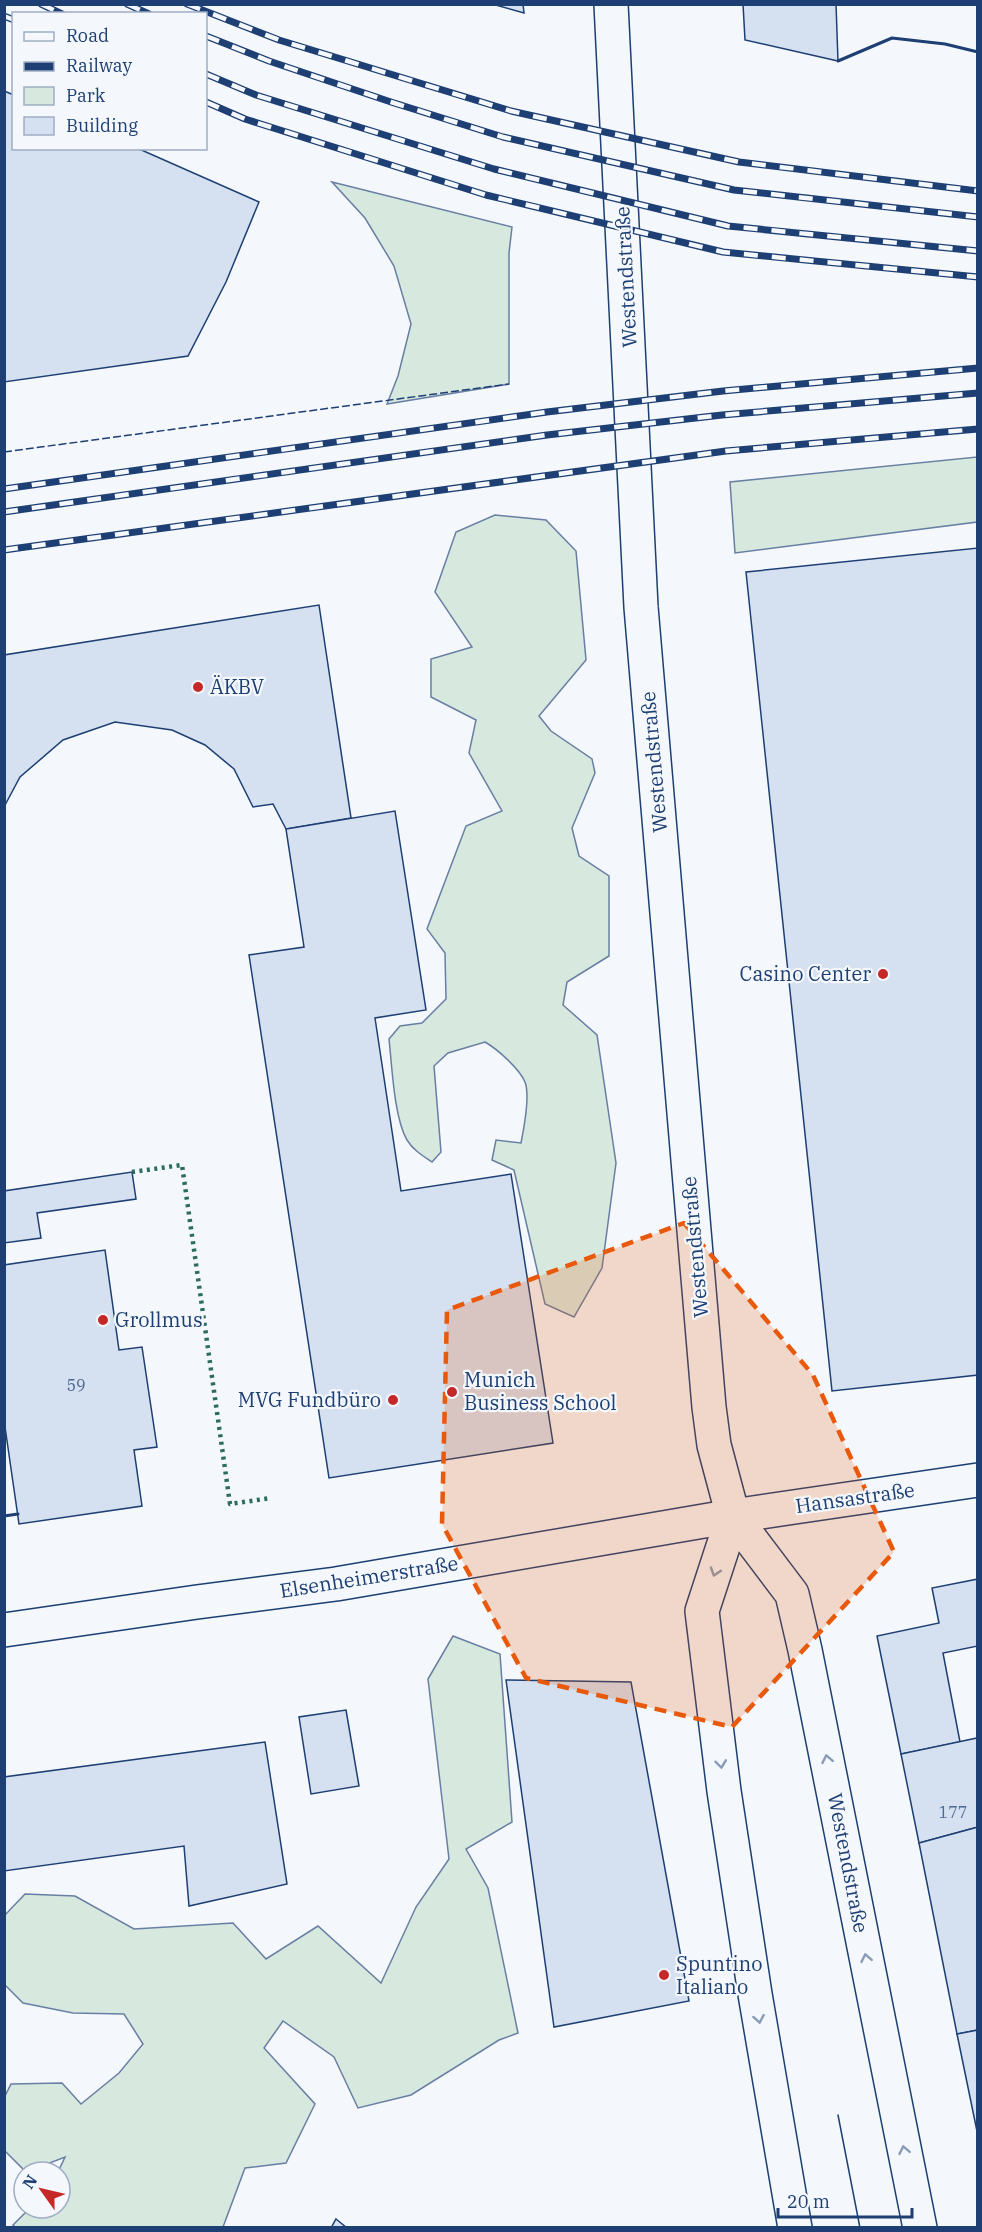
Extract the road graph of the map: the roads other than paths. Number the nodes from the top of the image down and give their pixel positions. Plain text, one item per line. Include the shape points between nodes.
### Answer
1 (611, 4) edge
2 (978, 1480) edge
3 (733, 1516) junction
4 (4, 1630) edge
5 (795, 2228) edge
6 (920, 2228) edge

1 - 3 main road, Westendstraße via 641,607 709,1407 714,1445
2 - 3 main road, Hansastraße
3 - 4 main road, Elsenheimerstraße via 336,1584
3 -> 5 main road via 702,1611 749,1960
6 -> 3 main road, Westendstraße via 792,1594

